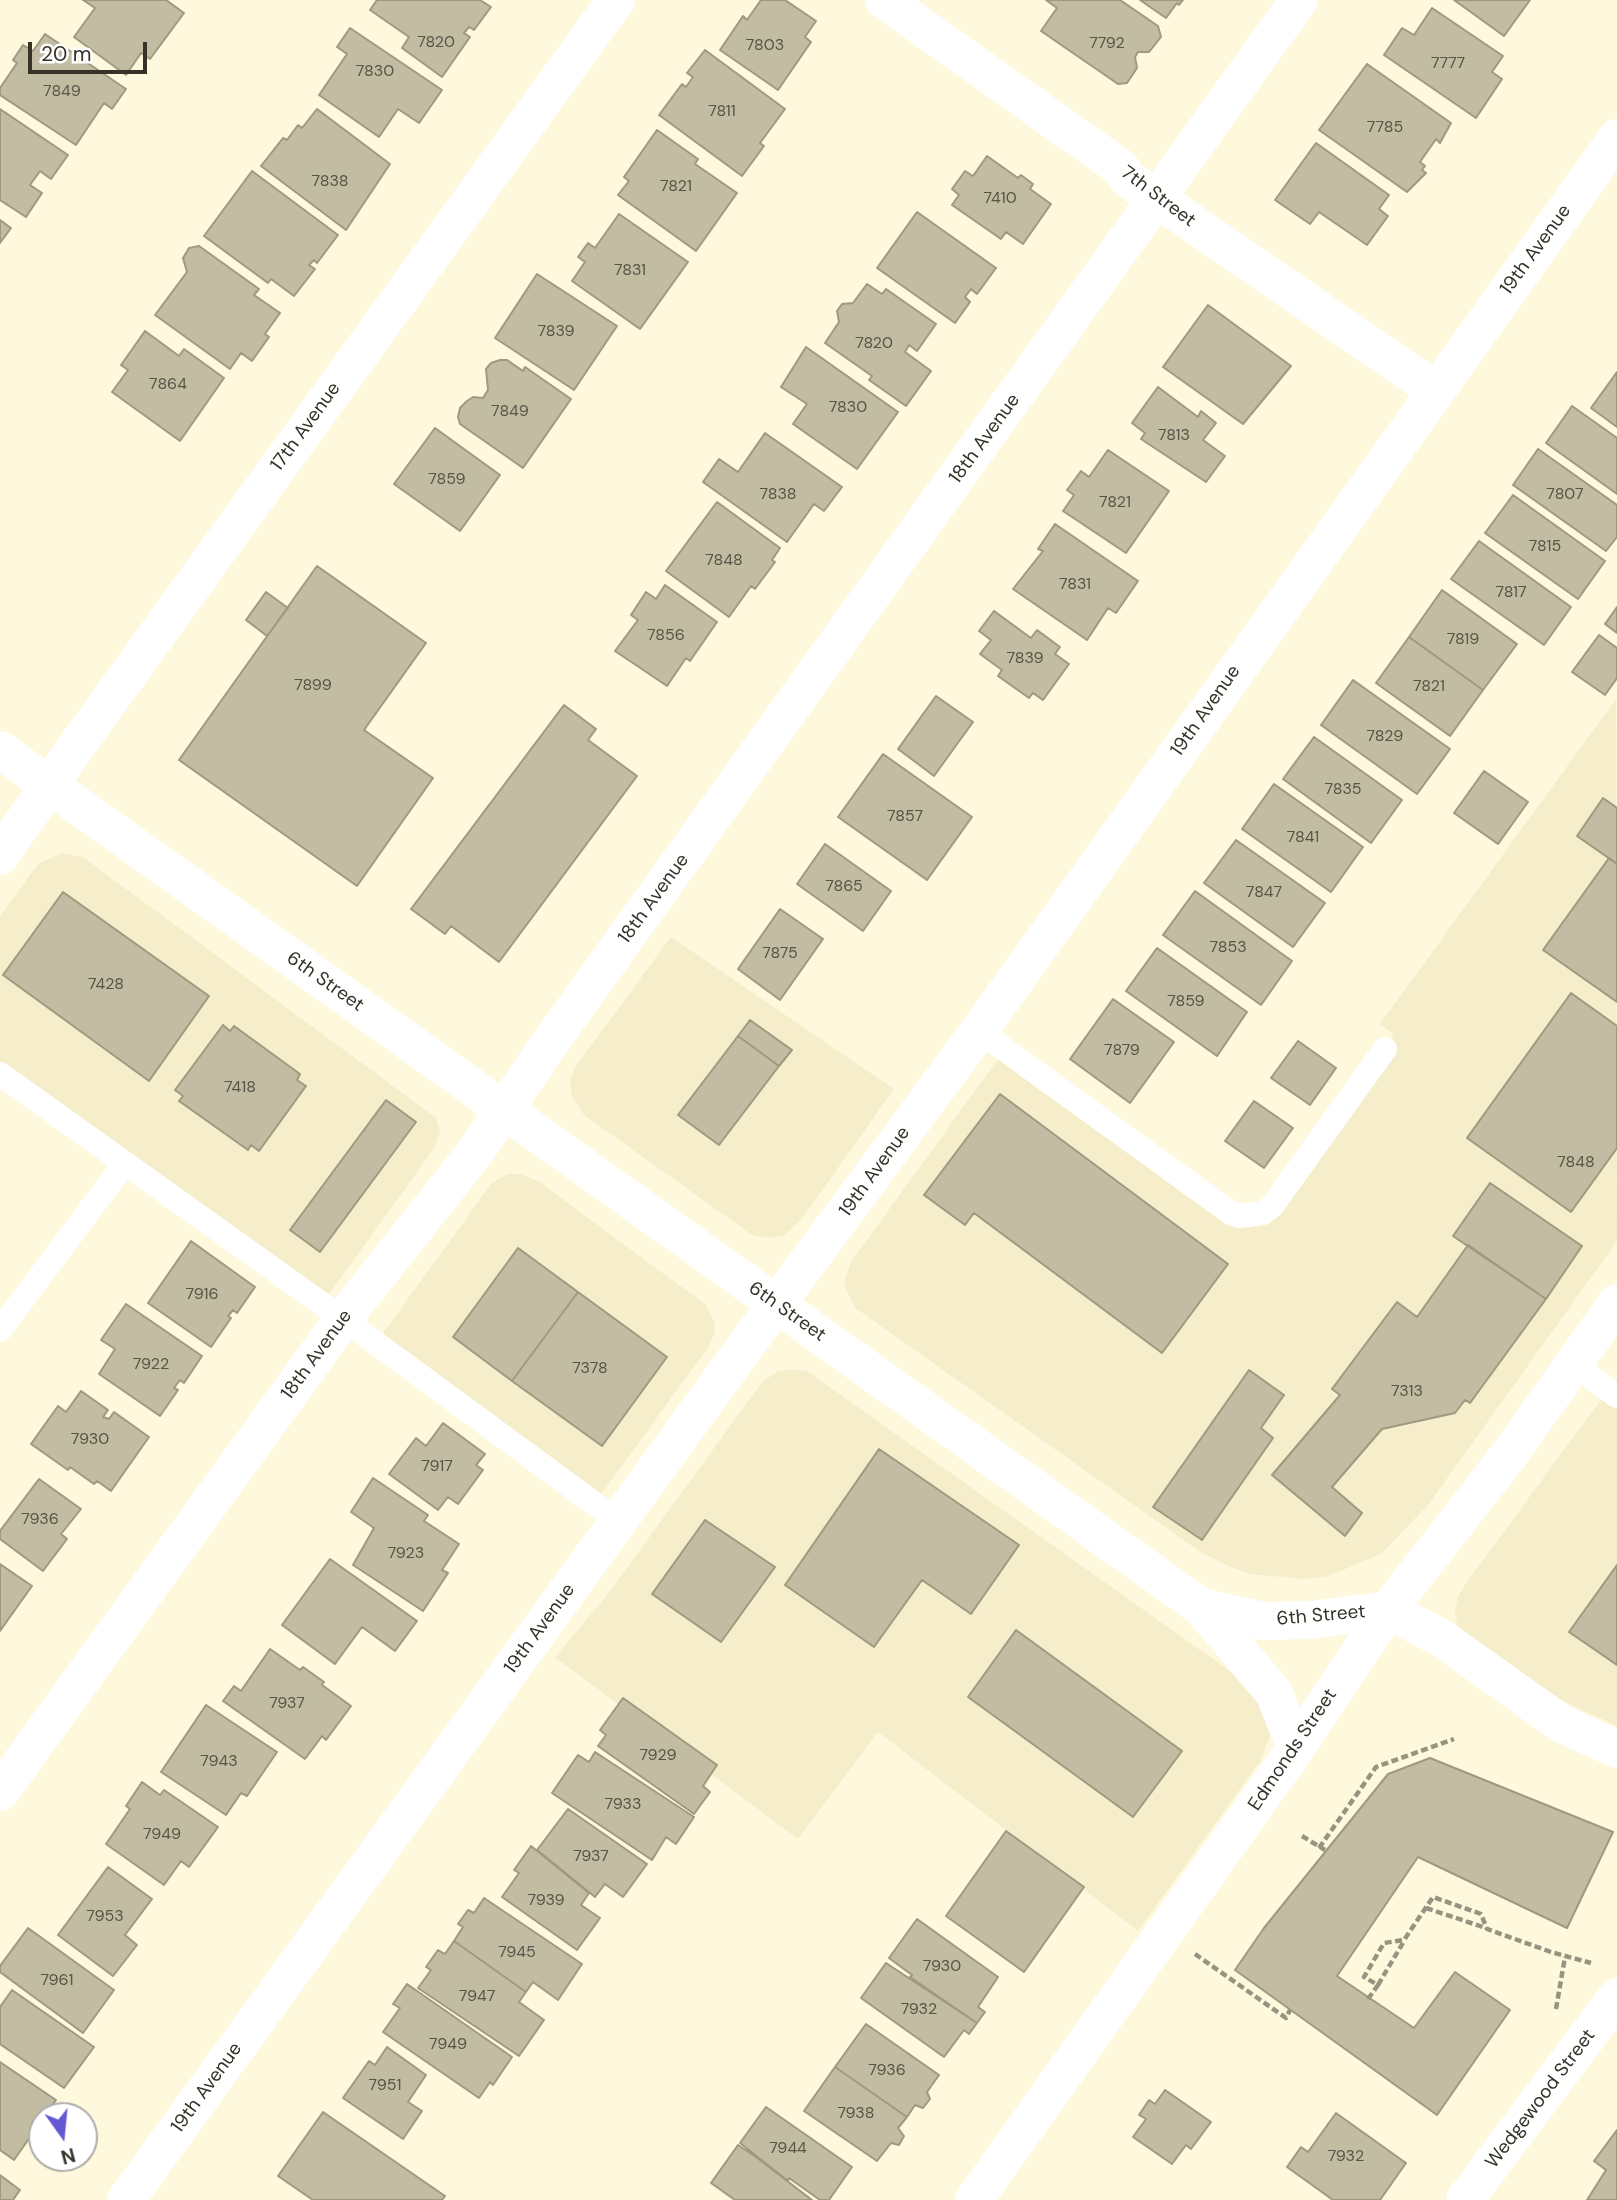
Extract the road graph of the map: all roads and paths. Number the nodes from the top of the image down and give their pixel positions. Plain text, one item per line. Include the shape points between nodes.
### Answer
1 (616, 0) edge
2 (884, 0) edge
3 (1299, 0) edge
4 (1617, 138) edge
5 (1157, 198) junction
6 (1435, 390) junction
7 (0, 750) edge
8 (50, 785) junction
9 (0, 856) edge
10 (979, 1031) junction
11 (1385, 1049) dead end
12 (0, 1074) edge
13 (505, 1110) junction
14 (125, 1163) junction
15 (1617, 1303) edge
16 (776, 1304) junction
17 (343, 1319) junction
18 (0, 1330) edge
19 (1573, 1364) junction
20 (1617, 1396) edge
21 (618, 1521) junction
22 (1201, 1607) junction
23 (1388, 1610) junction
24 (1454, 1739) dead end
25 (1296, 1748) junction
26 (1617, 1749) edge
27 (0, 1792) edge
28 (1302, 1836) dead end
29 (1426, 1908) junction
30 (1487, 1928) junction
31 (1405, 1940) junction
32 (1191, 1952) dead end
33 (1565, 1956) junction
34 (1591, 1963) dead end
35 (1378, 1985) junction
36 (1617, 1997) edge
37 (1368, 1999) dead end
38 (1556, 2009) dead end
39 (1290, 2010) dead end
40 (126, 2200) edge
41 (974, 2200) edge
42 (1465, 2200) edge

1 - 8 street, 17th Avenue
2 - 5 street, 7th Street
3 - 5 street, 18th Avenue
4 - 6 street, 19th Avenue
5 - 6 street, 7th Street
5 - 13 street, 18th Avenue
6 - 10 street, 19th Avenue
7 - 8 street, 6th Street
8 - 9 street, 17th Avenue
8 - 13 street, 6th Street
10 - 11 lane via 1240,1216 1263,1213 1272,1206
10 - 16 street, 19th Avenue
12 - 14 lane
13 - 16 street, 6th Street
13 - 17 street, 18th Avenue
14 - 17 lane
14 - 18 lane
15 - 19 street, Edmonds Street
16 - 21 street, 19th Avenue
16 - 22 street, 6th Street
17 - 21 lane
17 - 27 street, 18th Avenue
19 - 20 lane
19 - 23 street, Edmonds Street via 1501,1466
21 - 40 street, 19th Avenue
22 - 23 street, 6th Street via 1263,1621
22 - 25 street via 1274,1693
23 - 25 street, Edmonds Street
23 - 26 street, 6th Street via 1441,1639 1562,1724
24 - 28 path via 1376,1767 1322,1849
25 - 41 street, Edmonds Street
29 - 30 path
29 - 30 path via 1433,1897 1481,1914
29 - 31 path
30 - 33 path
31 - 35 path
31 - 35 path via 1384,1943 1364,1977
32 - 39 path via 1286,2018
33 - 34 path
33 - 38 path
35 - 37 path
36 - 42 street, Wedgewood Street

